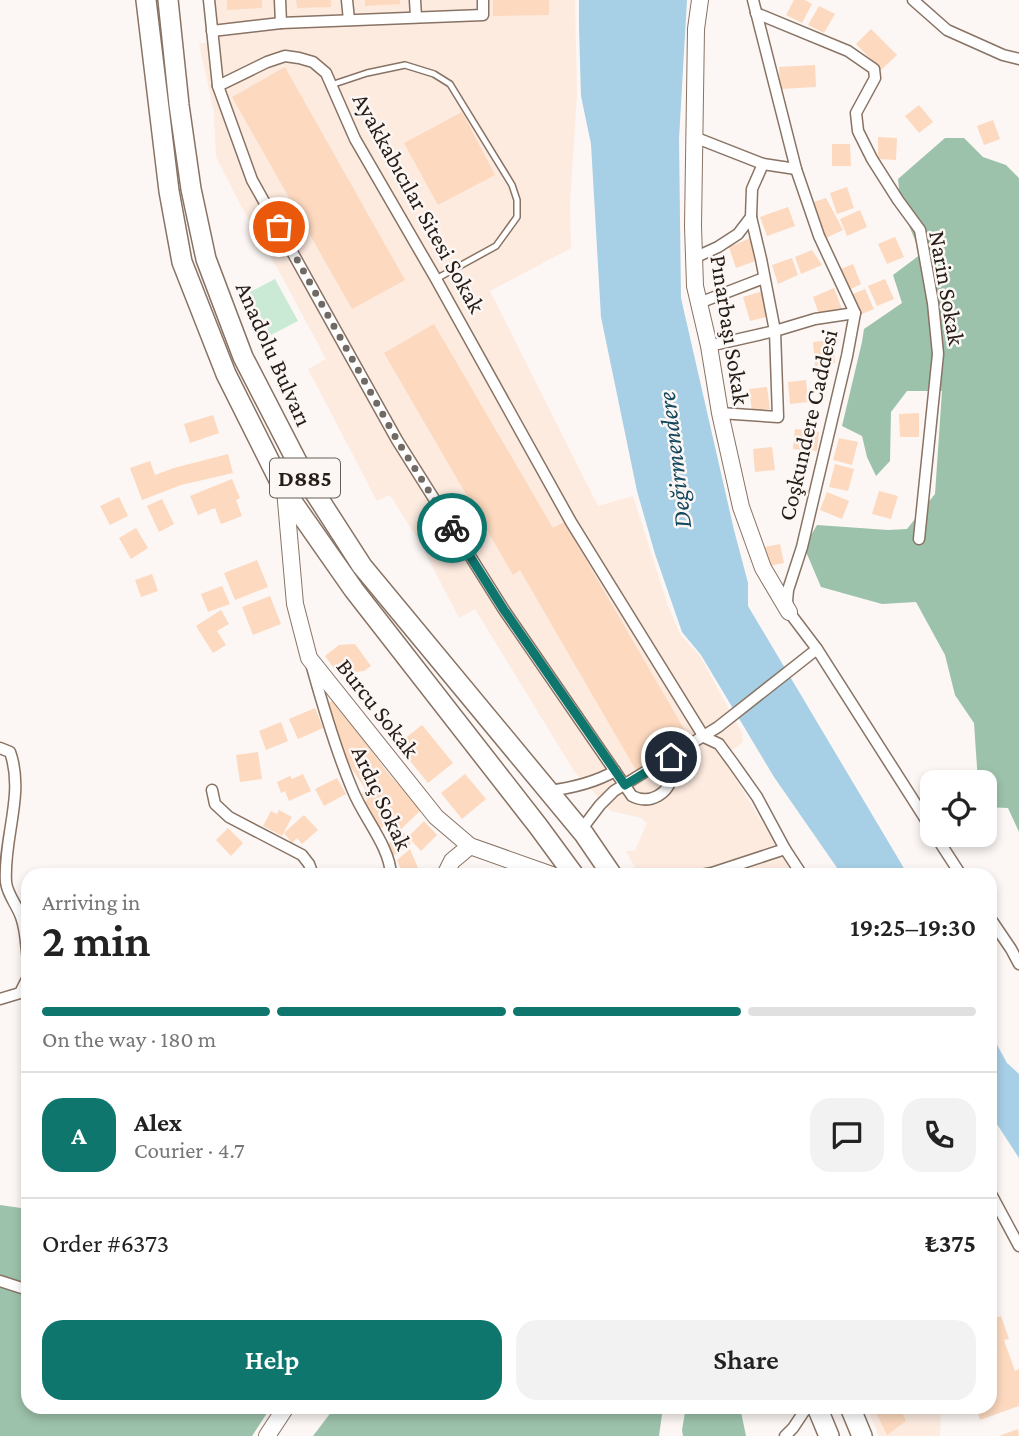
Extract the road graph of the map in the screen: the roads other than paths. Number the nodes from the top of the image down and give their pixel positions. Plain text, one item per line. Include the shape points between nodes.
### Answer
1 (136, 0) edge
2 (146, 0) edge
3 (168, 0) edge
4 (209, 0) edge
5 (280, 0) edge
6 (347, 0) edge
7 (415, 0) edge
8 (483, 0) edge
9 (700, 0) edge
10 (753, 0) edge
11 (913, 0) edge
12 (756, 13) junction
13 (416, 17) junction
14 (349, 20) junction
15 (281, 23) junction
16 (148, 28) junction
17 (212, 31) junction
18 (1019, 59) edge
19 (331, 85) junction
20 (218, 86) junction
21 (694, 137) junction
22 (763, 164) junction
23 (796, 169) junction
24 (751, 217) junction
25 (694, 258) junction
26 (764, 278) junction
27 (436, 279) junction
28 (699, 303) junction
29 (855, 313) junction
30 (775, 331) junction
31 (709, 346) junction
32 (720, 413) junction
33 (284, 490) junction
34 (919, 539) dead end
35 (789, 612) junction
36 (813, 652) junction
37 (309, 658) junction
38 (704, 737) junction
39 (0, 748) edge
40 (671, 757) junction
41 (615, 771) junction
42 (625, 785) junction
43 (212, 790) dead end
44 (548, 791) junction
45 (920, 812) edge
46 (581, 830) junction
47 (470, 846) junction
48 (943, 847) edge
49 (785, 849) junction
50 (310, 868) edge
51 (390, 868) edge
52 (448, 868) edge
53 (532, 868) edge
54 (570, 868) edge
55 (607, 868) edge
56 (727, 868) edge
57 (797, 868) edge
58 (956, 868) edge
59 (21, 916) edge
60 (997, 928) edge
61 (1019, 964) edge
62 (21, 991) edge
63 (0, 999) edge
64 (997, 1205) edge
65 (1019, 1246) edge
66 (0, 1281) edge
67 (21, 1288) edge
68 (281, 1414) edge
69 (802, 1414) edge
70 (820, 1414) edge
71 (853, 1414) edge
72 (267, 1436) edge
73 (785, 1436) edge
74 (829, 1436) edge
75 (862, 1436) edge

1 - 16 highway
2 - 16 highway, Anadolu Bulvarı / D885
3 - 44 highway, Anadolu Bulvarı / D885 via 191,189 206,259 243,357 306,479 362,566
4 - 17 street
5 - 15 street
6 - 14 street
7 - 13 street
8 - 13 street via 483,15
9 - 21 street, Pınarbaşı Sokak
10 - 12 street, Coşkundere Caddesi
11 - 18 street via 947,30
12 - 23 street, Coşkundere Caddesi
12 - 34 street, Narin Sokak via 848,51 874,69 875,78 856,113 858,131 920,230 939,354
13 - 14 street
14 - 15 street
15 - 17 street
16 - 33 highway, Anadolu Bulvarı / D885 via 182,262 226,374
17 - 20 street
19 - 20 street, Ayakkabıcılar Sitesi Sokak via 313,62 285,56
19 - 27 street, Ayakkabıcılar Sitesi Sokak via 355,139
19 - 27 lane via 405,65 434,74 450,84 512,185 517,217 496,246
20 - 41 street via 253,180 397,440 504,610
21 - 22 street
21 - 25 street, Pınarbaşı Sokak
22 - 23 street
22 - 24 street via 752,189
23 - 29 street, Coşkundere Caddesi via 819,236
24 - 25 street via 738,234
24 - 26 street
25 - 28 street, Pınarbaşı Sokak
26 - 28 street
26 - 30 street
27 - 38 street, Ayakkabıcılar Sitesi Sokak via 571,522
28 - 31 street, Pınarbaşı Sokak
29 - 30 street
29 - 35 street, Coşkundere Caddesi via 812,508 788,590
30 - 31 street
30 - 32 street via 778,417
31 - 32 street, Pınarbaşı Sokak
32 - 35 street, Pınarbaşı Sokak via 741,507 762,568
33 - 37 street, Burcu Sokak via 295,604
33 - 54 highway, Anadolu Bulvarı / D885 via 354,590
35 - 36 street
36 - 38 street
36 - 45 street
37 - 47 street, Burcu Sokak via 436,817
37 - 51 street, Ardıç Sokak via 333,741
38 - 40 street
38 - 49 street, Ayakkabıcılar Sitesi Sokak via 719,744 733,763
39 - 59 street via 10,752 14,762 17,787 6,884
40 - 42 street
40 - 42 street via 673,771 664,792 641,800
41 - 42 street
41 - 44 street via 587,784
42 - 46 street via 600,805
43 - 50 street via 215,804 229,817 302,855
44 - 46 highway, Anadolu Bulvarı / D885
46 - 55 highway, Anadolu Bulvarı / D885
47 - 52 street
47 - 53 street, Burcu Sokak
48 - 58 street
49 - 56 street
49 - 57 street, Ayakkabıcılar Sitesi Sokak
60 - 61 street
62 - 63 street
64 - 65 street
66 - 67 street
68 - 72 street
69 - 73 street
70 - 74 highway
71 - 75 highway

